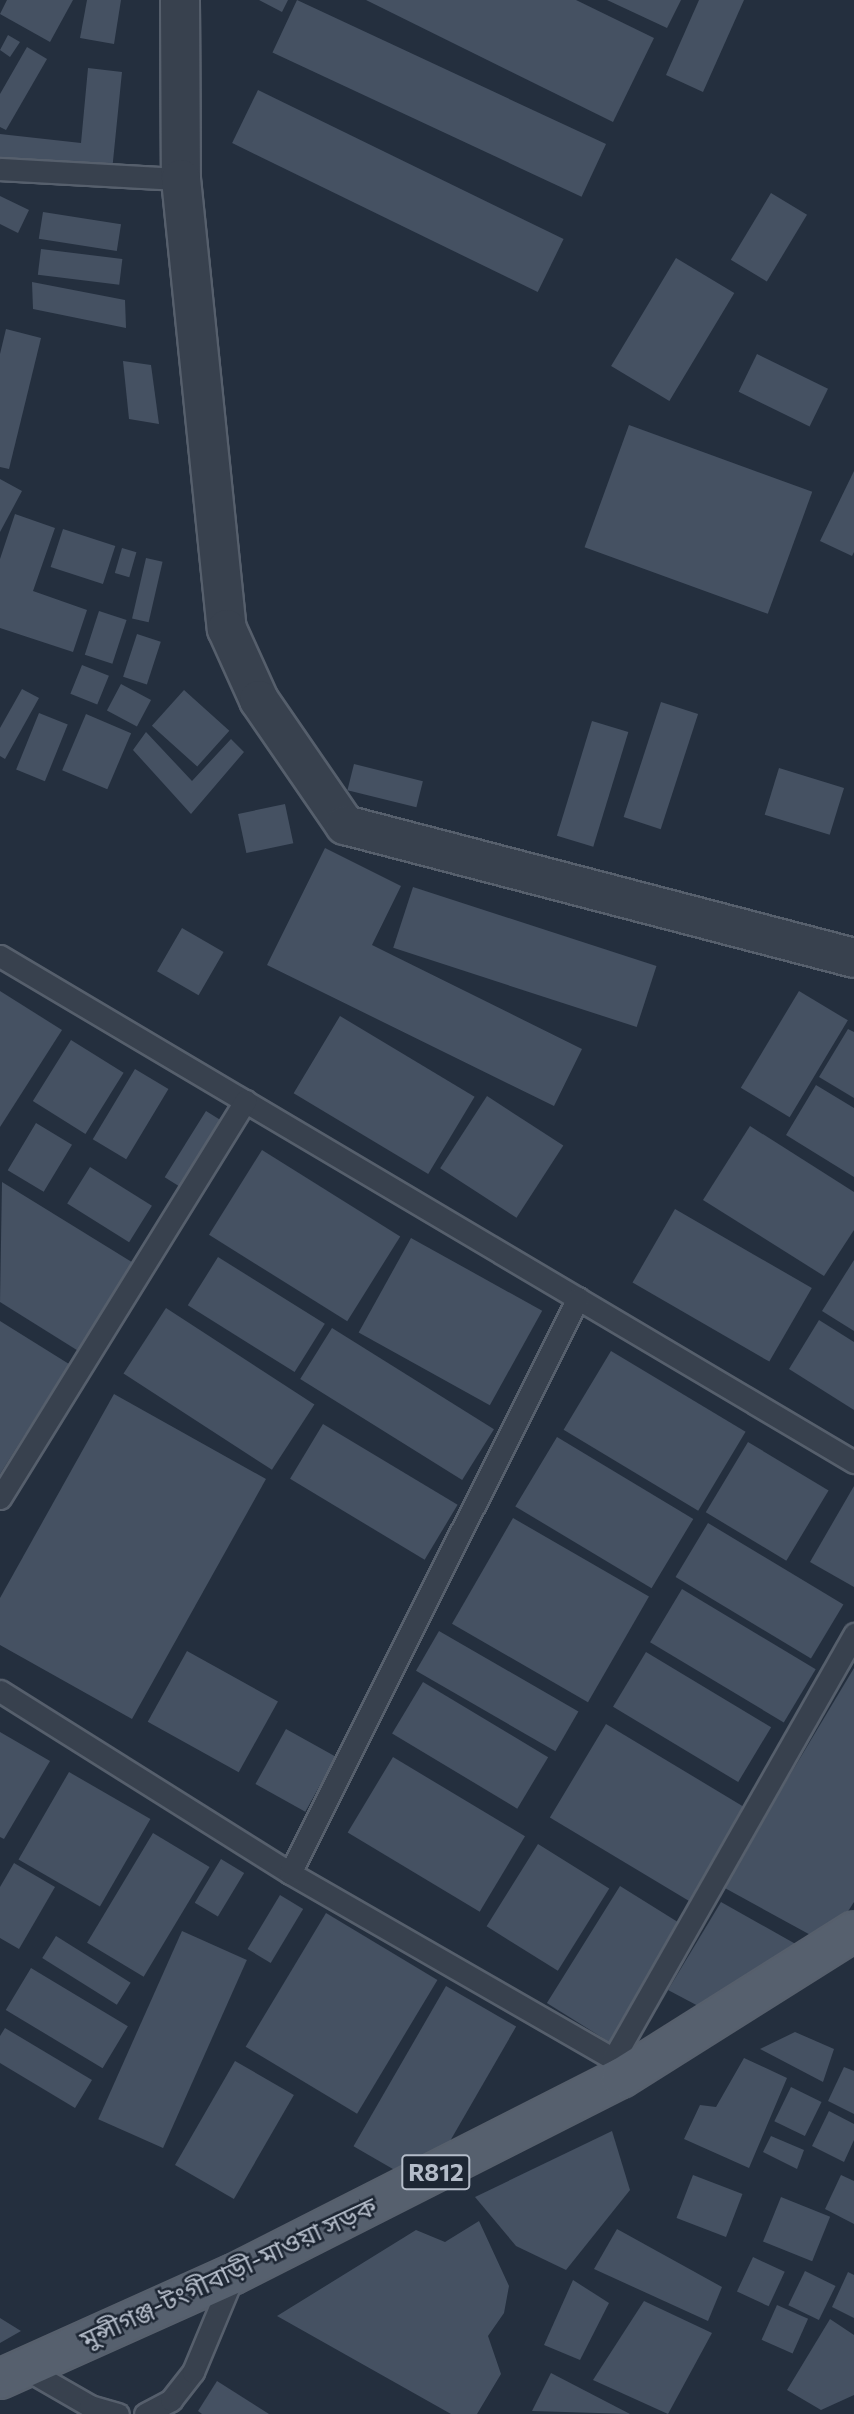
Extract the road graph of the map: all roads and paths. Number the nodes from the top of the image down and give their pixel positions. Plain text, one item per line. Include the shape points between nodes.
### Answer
1 (180, 0) edge
2 (0, 169) edge
3 (181, 179) junction
4 (0, 956) edge
5 (854, 958) edge
6 (245, 1101) junction
7 (578, 1298) junction
8 (854, 1462) edge
9 (0, 1498) edge
10 (854, 1634) edge
11 (0, 1691) edge
12 (290, 1873) junction
13 (854, 1931) edge
14 (617, 2068) junction
15 (234, 2274) junction
16 (12, 2373) edge
17 (118, 2414) edge
18 (145, 2414) edge

1 - 3 street
2 - 3 lane
3 - 5 street via 227,629 259,701 345,825
4 - 6 lane
6 - 7 lane
6 - 9 lane
7 - 8 lane
7 - 12 lane
10 - 14 lane
11 - 12 lane
12 - 14 lane
13 - 14 main road, মুন্সীগঞ্জ-টংগীবাড়ী-মাওয়া সড়ক / R812
14 - 15 main road, মুন্সীগঞ্জ-টংগীবাড়ী-মাওয়া সড়ক / R812
15 - 16 main road, মুন্সীগঞ্জ-টংগীবাড়ী-মাওয়া সড়ক / R812
15 - 18 lane via 193,2372 170,2400
16 - 17 lane

